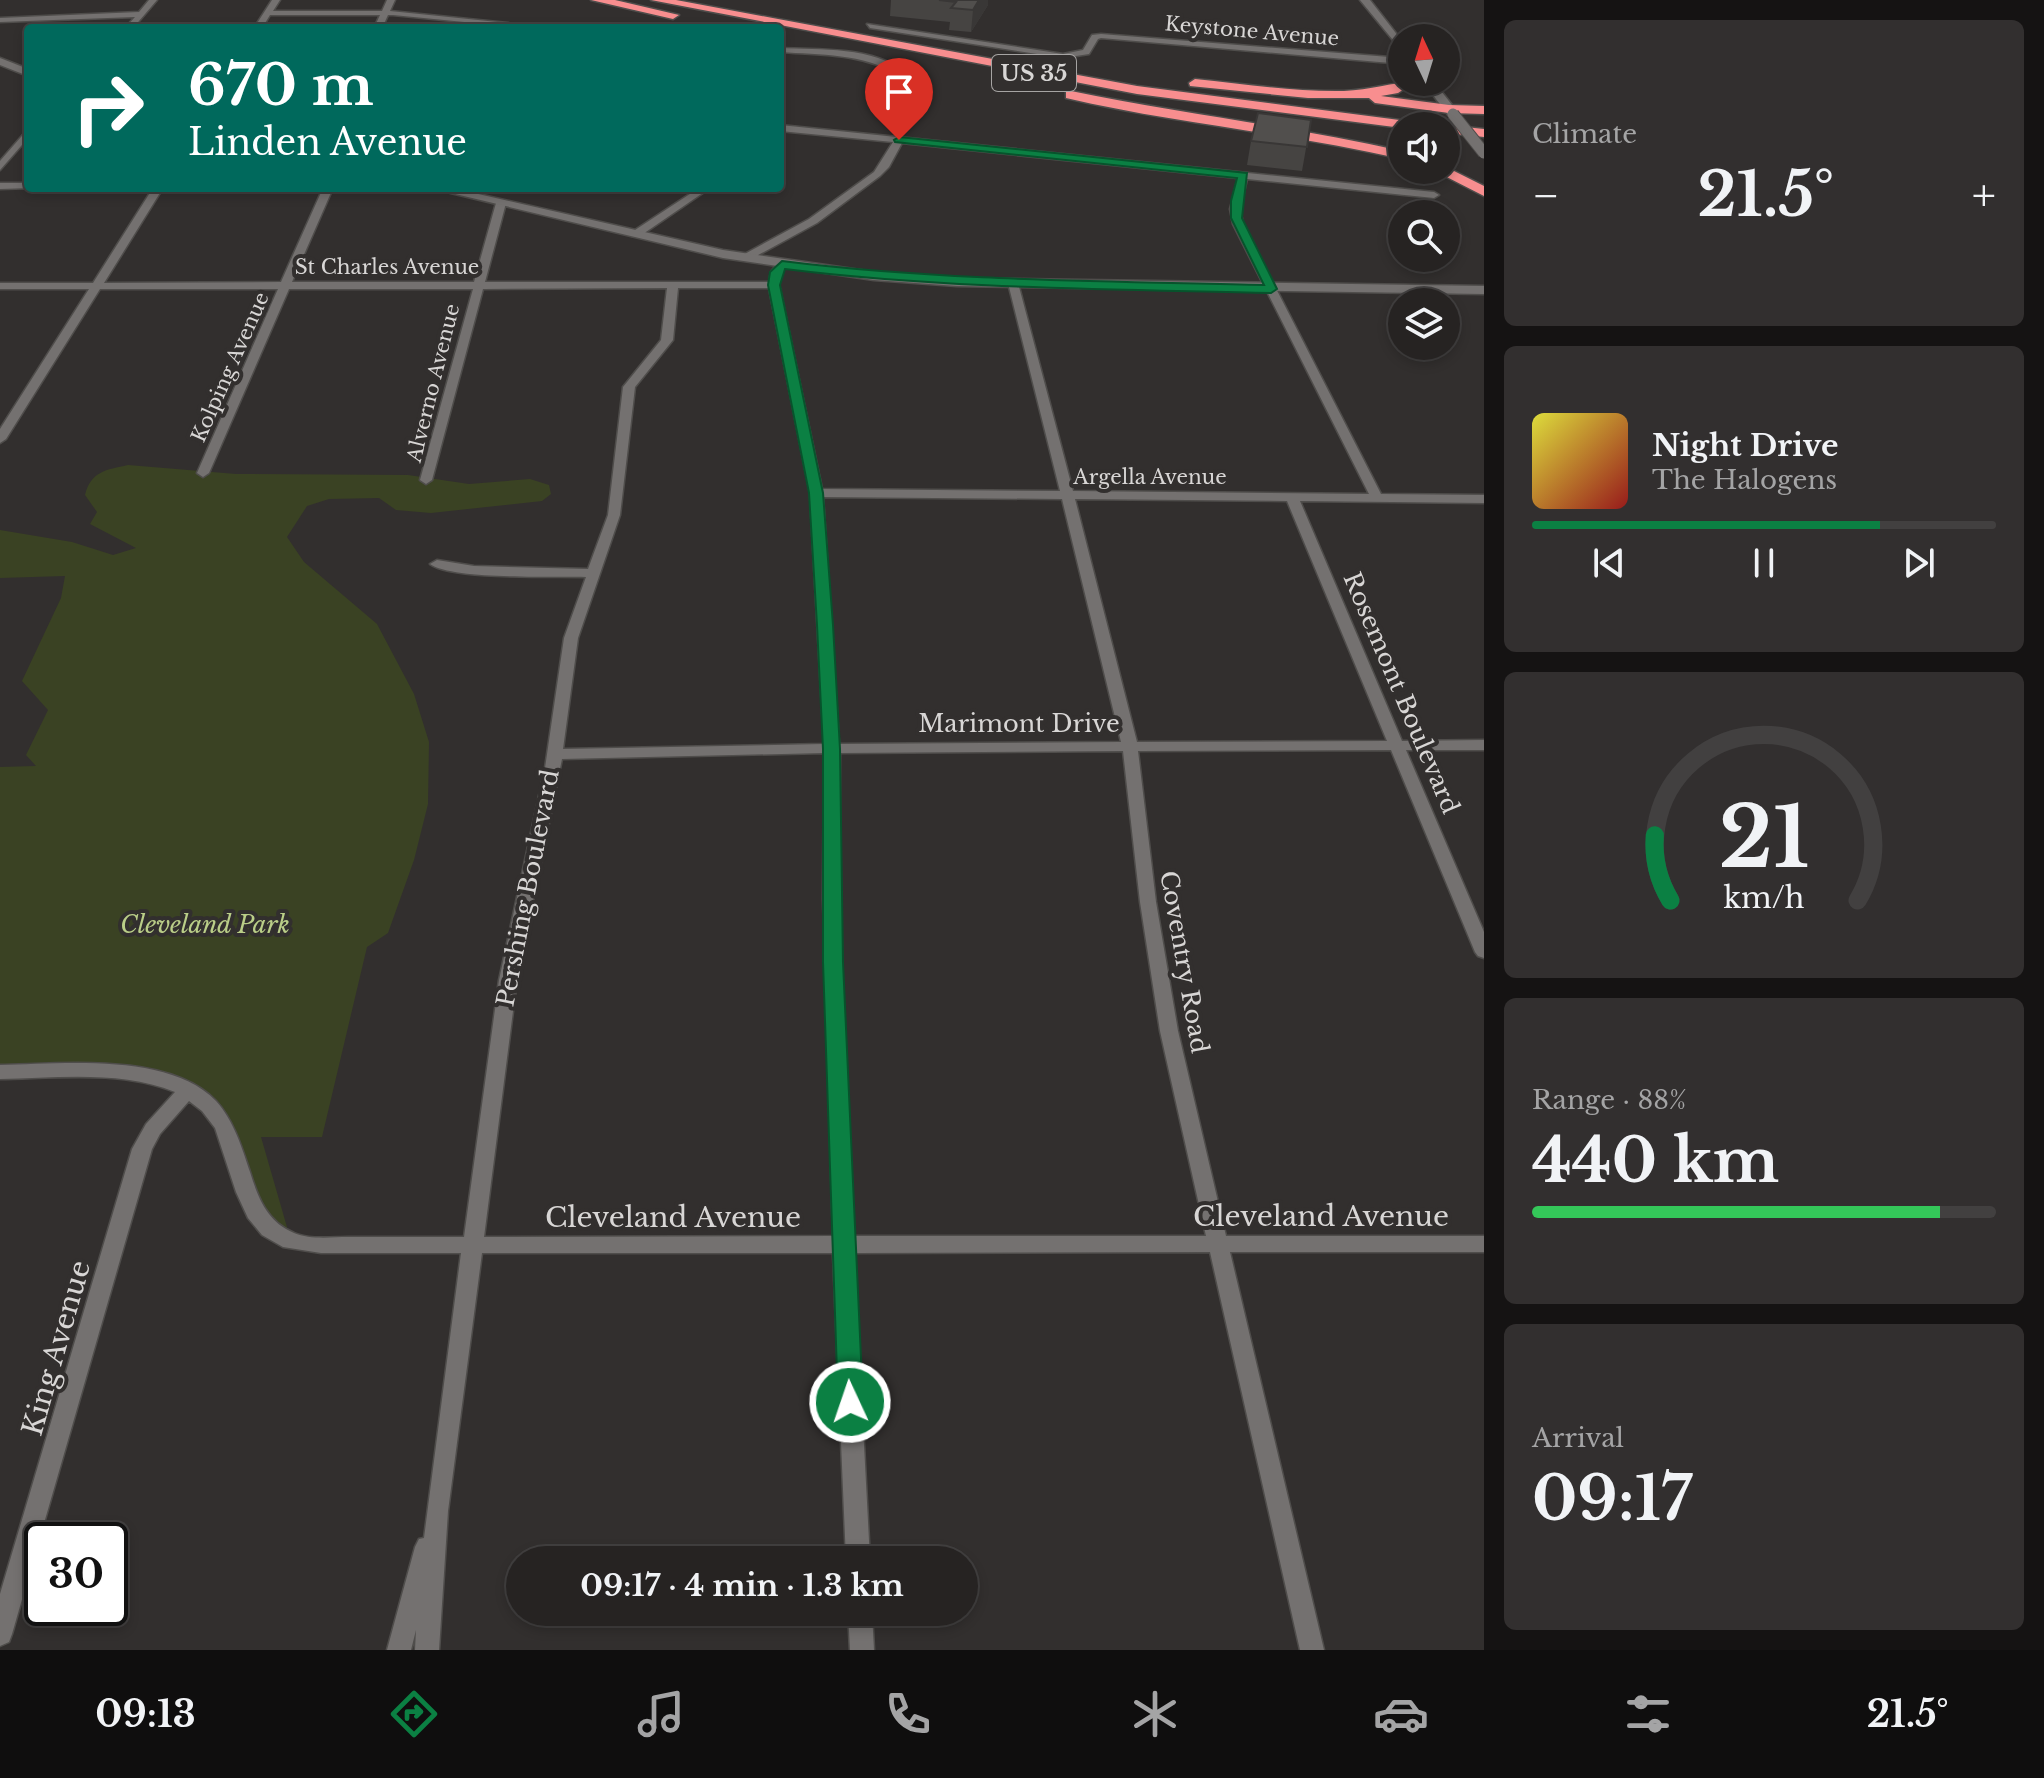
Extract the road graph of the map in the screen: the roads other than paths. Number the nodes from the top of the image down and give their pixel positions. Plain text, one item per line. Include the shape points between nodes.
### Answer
1 (153, 0) edge
2 (276, 0) edge
3 (391, 0) edge
4 (597, 0) edge
5 (657, 0) edge
6 (1358, 0) edge
7 (1365, 0) edge
8 (268, 13) junction
9 (385, 13) junction
10 (139, 14) junction
11 (0, 20) edge
12 (132, 24) edge
13 (261, 24) edge
14 (380, 24) edge
15 (507, 24) edge
16 (720, 24) edge
17 (780, 24) edge
18 (784, 25) edge
19 (870, 26) dead end
20 (1388, 30) edge
21 (784, 37) edge
22 (784, 50) edge
23 (929, 53) junction
24 (1388, 60) edge
25 (0, 61) edge
26 (947, 68) junction
27 (24, 71) edge
28 (902, 73) dead end
29 (994, 78) dead end
30 (1057, 92) dead end
31 (1388, 92) edge
32 (1352, 96) junction
33 (1439, 96) edge
34 (1484, 110) edge
35 (1451, 112) junction
36 (1388, 123) edge
37 (1460, 123) edge
38 (784, 128) edge
39 (1460, 130) edge
40 (1484, 133) edge
41 (1388, 135) edge
42 (24, 137) edge
43 (899, 140) junction
44 (1460, 142) edge
45 (1484, 144) edge
46 (1388, 152) edge
47 (1484, 153) edge
48 (0, 167) edge
49 (1243, 175) junction
50 (1460, 180) edge
51 (0, 186) edge
52 (24, 186) edge
53 (155, 192) edge
54 (326, 192) edge
55 (453, 192) edge
56 (699, 192) edge
57 (1484, 192) edge
58 (1434, 195) dead end
59 (501, 203) junction
60 (636, 234) junction
61 (745, 258) junction
62 (782, 265) junction
63 (1013, 283) junction
64 (97, 285) junction
65 (285, 285) junction
66 (477, 285) junction
67 (774, 285) junction
68 (0, 286) edge
69 (673, 286) junction
70 (1271, 289) junction
71 (1484, 290) edge
72 (0, 439) edge
73 (203, 473) dead end
74 (426, 480) dead end
75 (816, 493) junction
76 (1068, 496) junction
77 (1292, 498) junction
78 (1377, 498) junction
79 (1484, 499) edge
80 (437, 564) dead end
81 (593, 573) junction
82 (1398, 745) junction
83 (1484, 745) edge
84 (1130, 748) junction
85 (832, 749) junction
86 (554, 754) junction
87 (1484, 952) edge
88 (0, 1072) edge
89 (188, 1090) junction
90 (1218, 1243) junction
91 (843, 1244) junction
92 (1484, 1244) edge
93 (473, 1245) junction
94 (437, 1511) junction
95 (857, 1546) edge
96 (861, 1626) edge
97 (0, 1634) edge
98 (399, 1650) edge
99 (427, 1650) edge
100 (862, 1650) edge
101 (1312, 1650) edge

1 - 10 street
2 - 8 street
3 - 9 street
4 - 16 highway
5 - 17 highway, US 35
6 - 7 street
7 - 20 main road
8 - 9 street
8 - 13 street
9 - 14 street
9 - 15 street
10 - 11 street
10 - 12 street
18 - 23 highway, US 35
19 - 24 street, Keystone Avenue via 1063,56 1086,52 1098,36
21 - 26 highway, US 35
22 - 28 street via 854,57
23 - 32 highway
23 - 36 highway, US 35 via 1137,90
25 - 27 main road
26 - 29 highway
26 - 41 highway, US 35 via 1211,113
30 - 46 highway
31 - 32 highway
32 - 35 highway
33 - 35 main road
34 - 35 highway
37 - 47 main road, bridge
38 - 43 street
39 - 40 highway
42 - 48 street
43 - 49 street
43 - 61 street via 877,174 813,221
44 - 45 highway
49 - 58 street
49 - 70 street via 1237,218
50 - 57 highway
51 - 52 street
53 - 64 street
54 - 65 street, Kolping Avenue
55 - 59 main road
56 - 60 street
59 - 60 main road
59 - 66 street, Alverno Avenue
60 - 61 main road
61 - 62 main road
62 - 63 main road
62 - 67 street
63 - 70 main road
63 - 76 street, Coventry Road
64 - 65 street, St Charles Avenue
64 - 68 street, St Charles Avenue
64 - 72 street
65 - 66 street, St Charles Avenue
65 - 73 street, Kolping Avenue
66 - 69 street, St Charles Avenue
66 - 74 street, Alverno Avenue
67 - 69 street, St Charles Avenue
67 - 75 street
69 - 81 street, Pershing Boulevard via 667,340 629,387 614,515
70 - 71 main road
70 - 78 street
75 - 76 street, Argella Avenue
75 - 85 street
76 - 77 street, Argella Avenue
76 - 84 street, Coventry Road
77 - 78 street, Argella Avenue
77 - 82 street, Rosemont Boulevard
78 - 79 street, Argella Avenue
80 - 81 street
81 - 86 street, Pershing Boulevard via 571,638
82 - 83 street, Marimont Drive
82 - 84 street, Marimont Drive
82 - 87 street, Rosemont Boulevard
84 - 85 street, Marimont Drive
84 - 90 street, Coventry Road via 1169,1031
85 - 86 street, Marimont Drive
85 - 91 street via 831,899
86 - 93 street, Pershing Boulevard via 508,980
88 - 89 street, Cleveland Avenue via 123,1073
89 - 93 street, Cleveland Avenue via 223,1122 257,1215 291,1241
89 - 97 street, King Avenue via 142,1149
90 - 91 street, Cleveland Avenue
90 - 92 street, Cleveland Avenue
90 - 101 street, Coventry Road
91 - 93 street, Cleveland Avenue
91 - 95 street
93 - 94 street, Pershing Boulevard
94 - 98 street, Pershing Boulevard
94 - 99 street, Pershing Boulevard
96 - 100 street

